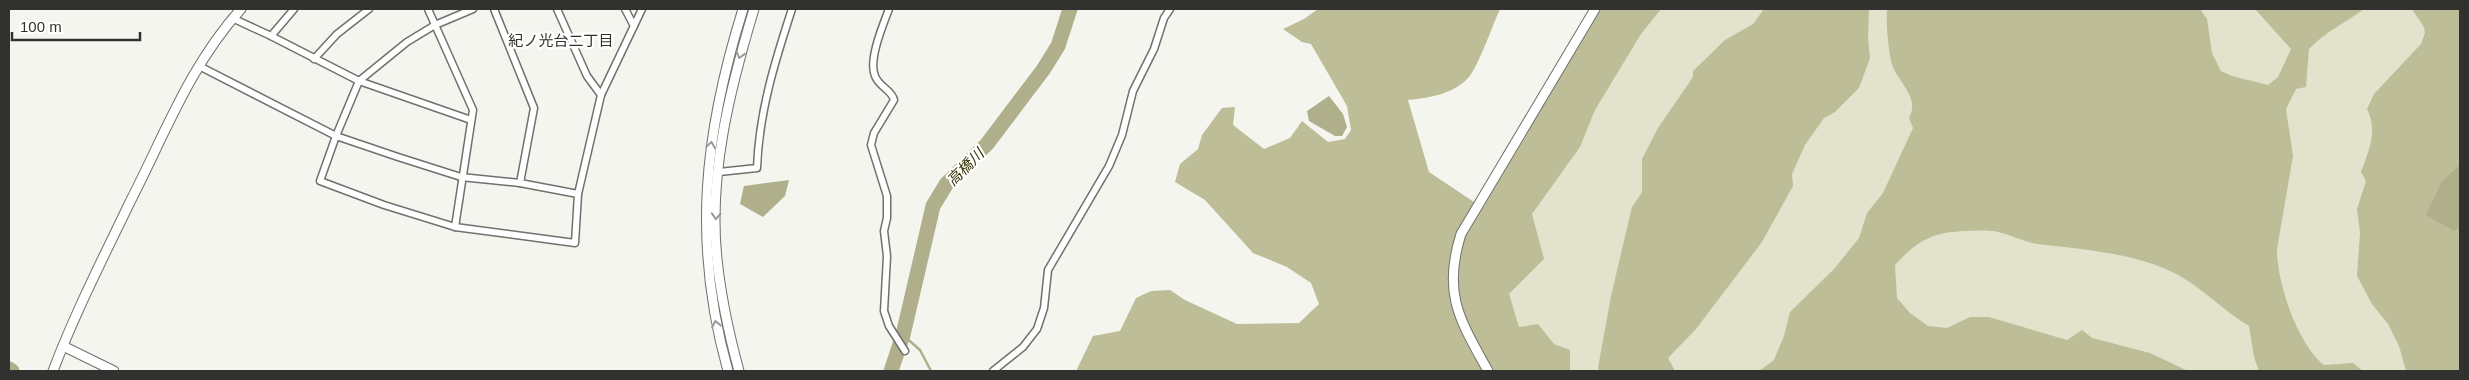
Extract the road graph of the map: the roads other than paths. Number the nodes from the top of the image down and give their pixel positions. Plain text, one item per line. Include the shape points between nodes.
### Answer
1 (241, 9) edge
2 (294, 9) edge
3 (369, 9) edge
4 (428, 9) edge
5 (473, 9) edge
6 (494, 9) edge
7 (557, 9) edge
8 (625, 9) edge
9 (642, 9) edge
10 (744, 9) edge
11 (754, 9) edge
12 (792, 9) edge
13 (889, 9) edge
14 (1170, 9) edge
15 (1595, 9) edge
16 (232, 18) junction
17 (436, 25) junction
18 (634, 26) junction
19 (271, 36) junction
20 (314, 59) junction
21 (199, 66) junction
22 (359, 81) junction
23 (601, 94) junction
24 (471, 120) junction
25 (336, 136) junction
26 (719, 172) junction
27 (461, 177) junction
28 (520, 183) junction
29 (578, 194) junction
30 (455, 227) junction
31 (62, 346) junction
32 (905, 351) dead end
33 (53, 371) edge
34 (114, 371) edge
35 (728, 371) edge
36 (740, 371) edge
37 (992, 371) edge
38 (1488, 371) edge

1 - 16 street
2 - 19 street
3 - 20 street via 337,34
4 - 17 street
5 - 17 street
6 - 28 street via 534,108
7 - 23 street via 587,76
8 - 18 street
9 - 18 street
35 -> 10 street via 711,299 705,216 717,106
11 -> 26 street via 726,116
12 - 26 street via 764,104 757,168
13 - 32 street via 873,67 875,77 893,94 894,100 874,133 871,146 887,196 884,311 888,326
14 - 37 street via 1133,91 1122,135 1109,166 1048,270 1038,329 1023,347
15 - 38 street via 1461,234 1452,273 1456,302 1463,326
16 - 19 street
16 - 21 street
17 - 22 street via 386,57
17 - 24 street via 473,110
18 - 23 street
19 - 20 street
20 - 22 street
21 - 25 street
21 - 31 street via 113,234
22 - 24 street
22 - 25 street
23 - 29 street
24 - 27 street
25 - 27 street
25 - 30 street via 320,181
26 -> 36 street via 717,258 722,301
27 - 28 street
27 - 30 street
28 - 29 street
29 - 30 street via 575,243
31 - 33 street
31 - 34 street

